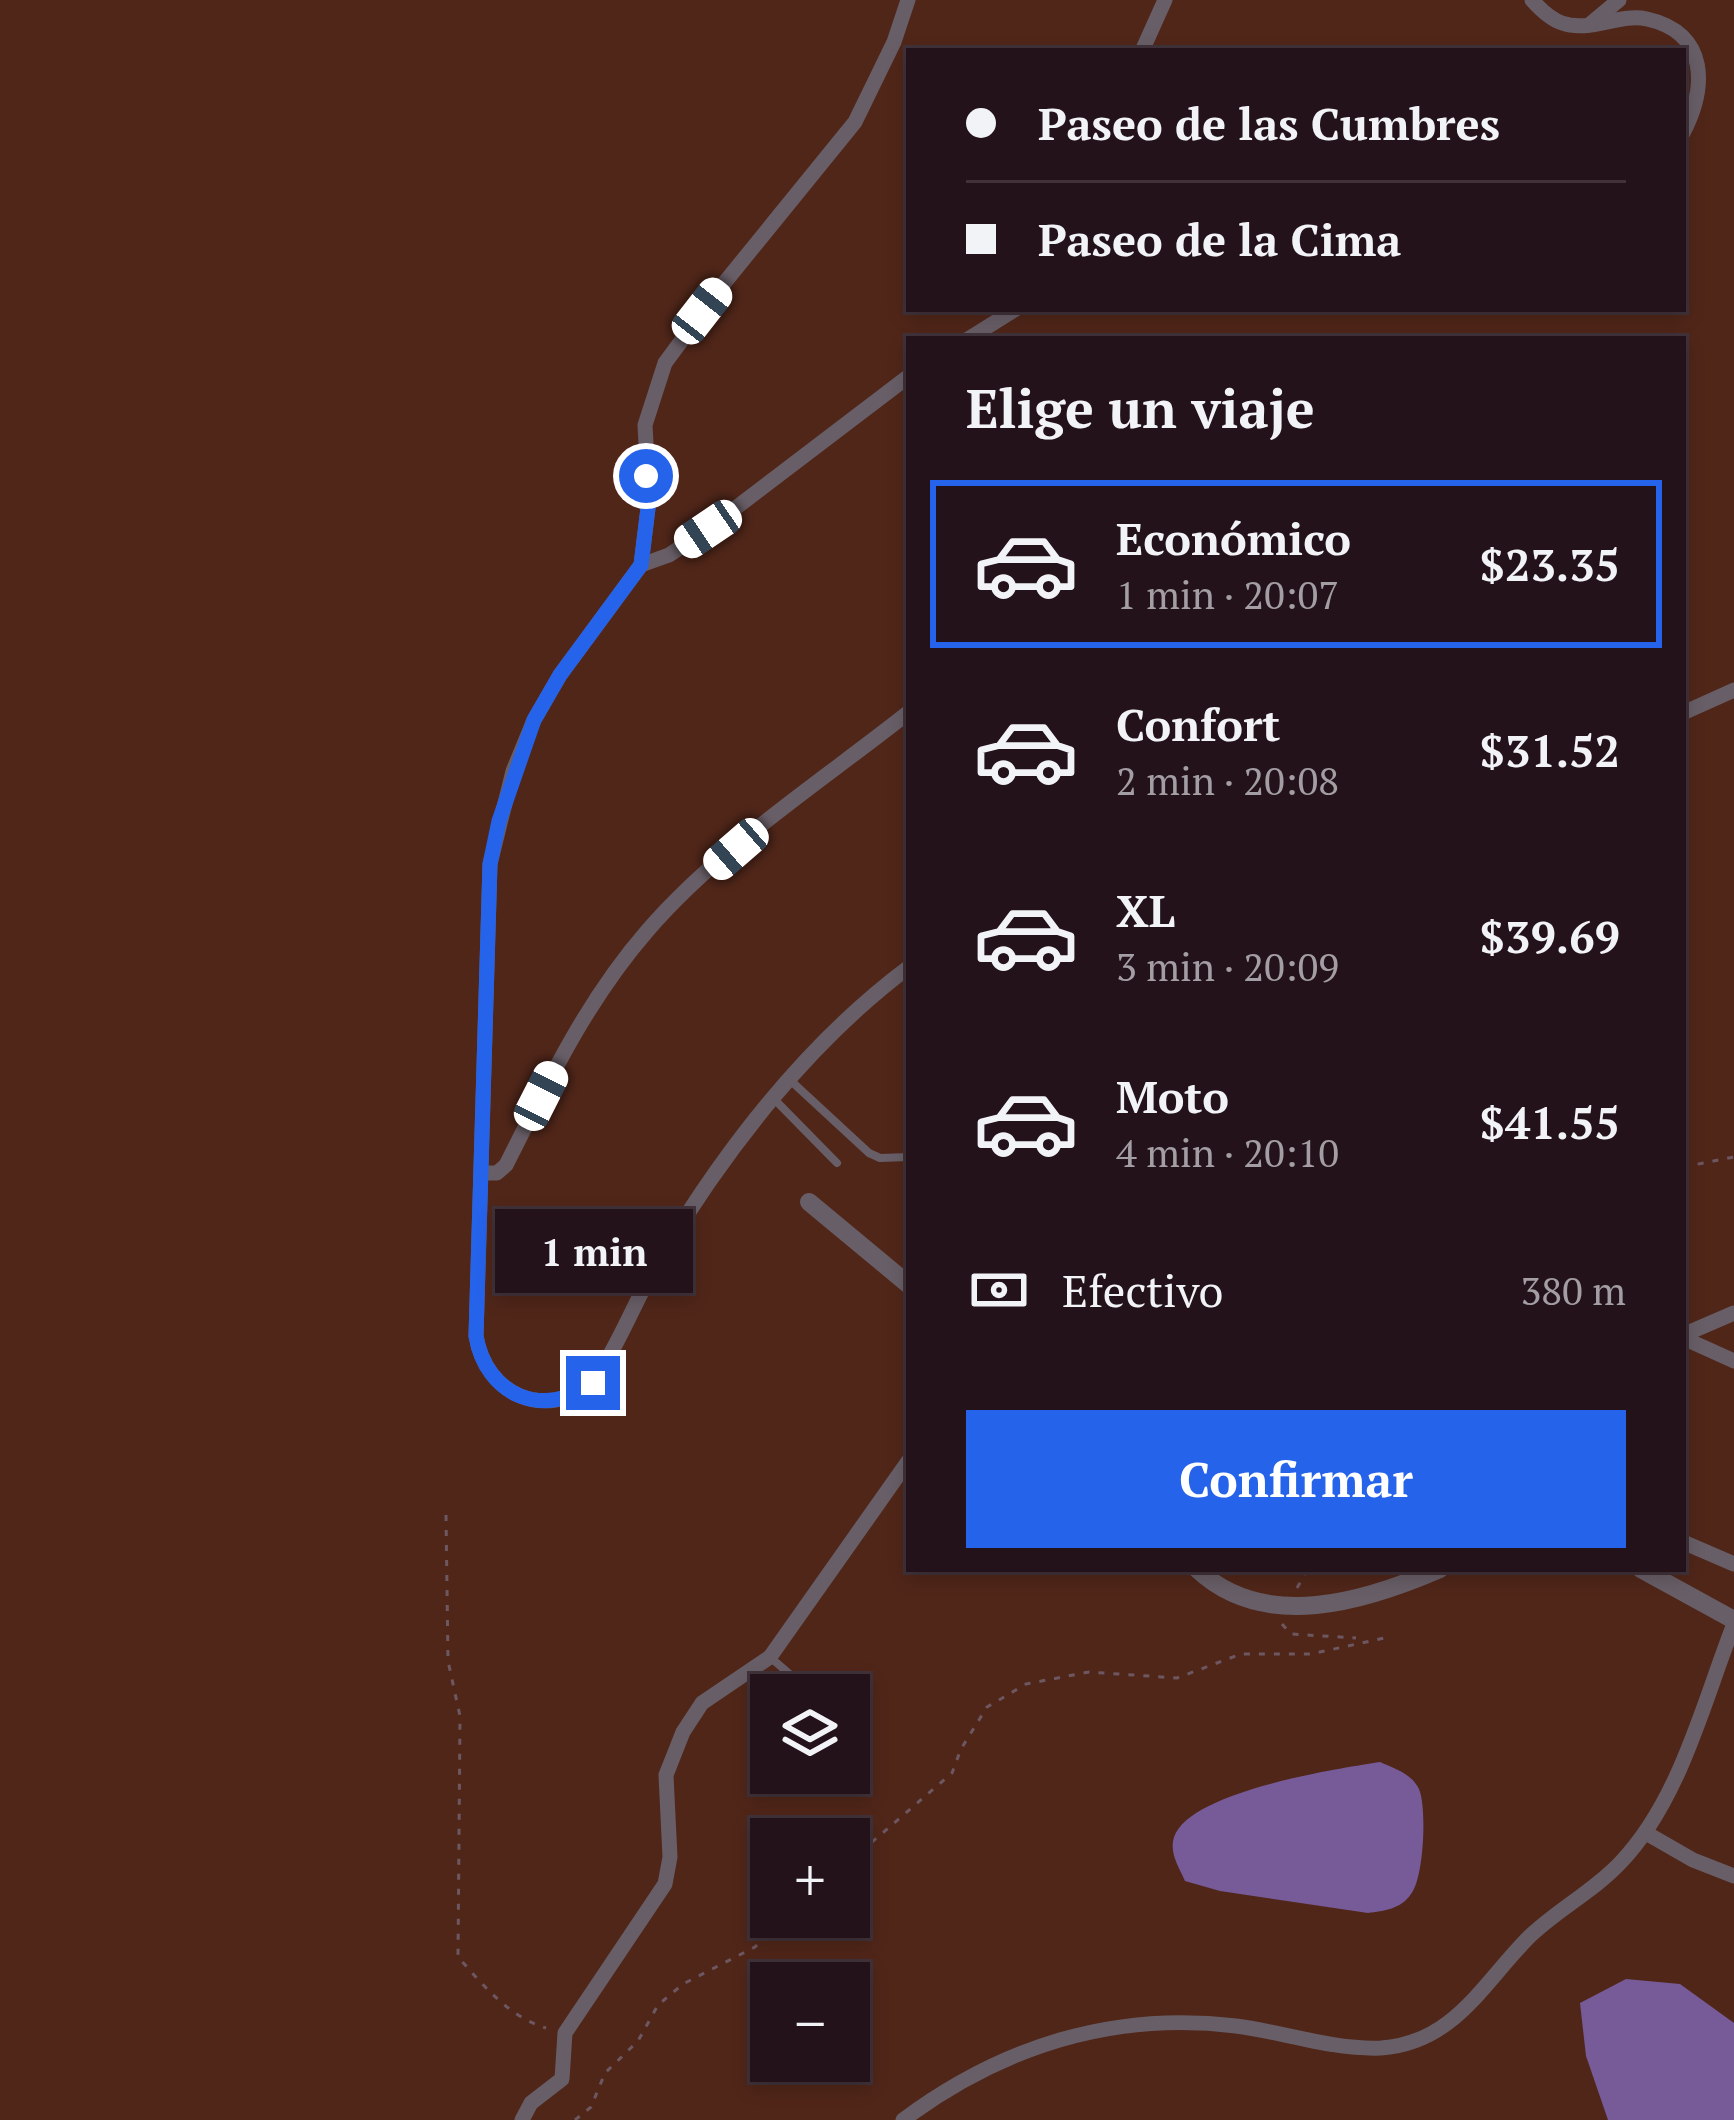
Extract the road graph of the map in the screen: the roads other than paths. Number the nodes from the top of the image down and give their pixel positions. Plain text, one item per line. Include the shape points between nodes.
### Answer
1 (908, 0) edge
2 (1165, 0) edge
3 (1532, 0) edge
4 (1619, 0) edge
5 (1588, 26) junction
6 (1143, 48) edge
7 (1686, 128) edge
8 (1011, 312) edge
9 (973, 336) edge
10 (906, 378) edge
11 (641, 565) junction
12 (1734, 690) edge
13 (1686, 712) edge
14 (906, 714) edge
15 (906, 969) edge
16 (790, 1080) junction
17 (775, 1099) junction
18 (906, 1157) edge
19 (837, 1163) dead end
20 (484, 1173) junction
21 (809, 1202) dead end
22 (906, 1283) edge
23 (1734, 1313) edge
24 (1686, 1336) edge
25 (1686, 1338) edge
26 (1734, 1361) edge
27 (906, 1464) edge
28 (1686, 1543) edge
29 (1734, 1564) edge
30 (1201, 1572) edge
31 (1433, 1572) edge
32 (1646, 1572) edge
33 (1734, 1622) edge
34 (770, 1657) junction
35 (790, 1674) edge
36 (1646, 1833) junction
37 (1734, 1876) edge
38 (522, 2120) edge
39 (903, 2120) edge

1 - 11 street via 855,122 665,363 645,425 649,500
2 - 6 street
3 - 5 street via 1562,24
4 - 5 street
5 - 7 street via 1646,19 1686,42 1702,75
8 - 9 street
10 - 11 street via 708,529
11 - 20 street via 534,720 499,821 490,864
12 - 13 street
14 - 20 street via 649,928 576,1026 506,1165
15 - 16 street
16 - 17 street
16 - 18 lane via 869,1153
17 - 19 lane
17 - 20 street via 715,1171 593,1383 577,1395 545,1402 508,1392 480,1359
21 - 22 street
23 - 24 street
25 - 26 street
27 - 34 street
28 - 29 street
30 - 31 street via 1234,1594 1286,1605 1380,1595
32 - 33 street
33 - 36 street
34 - 35 lane
34 - 38 street via 702,1702 683,1732 666,1775 665,1884 566,2033 562,2079
36 - 37 street
36 - 39 street via 1434,2033 1378,2048 1189,2023 1092,2030 973,2073

